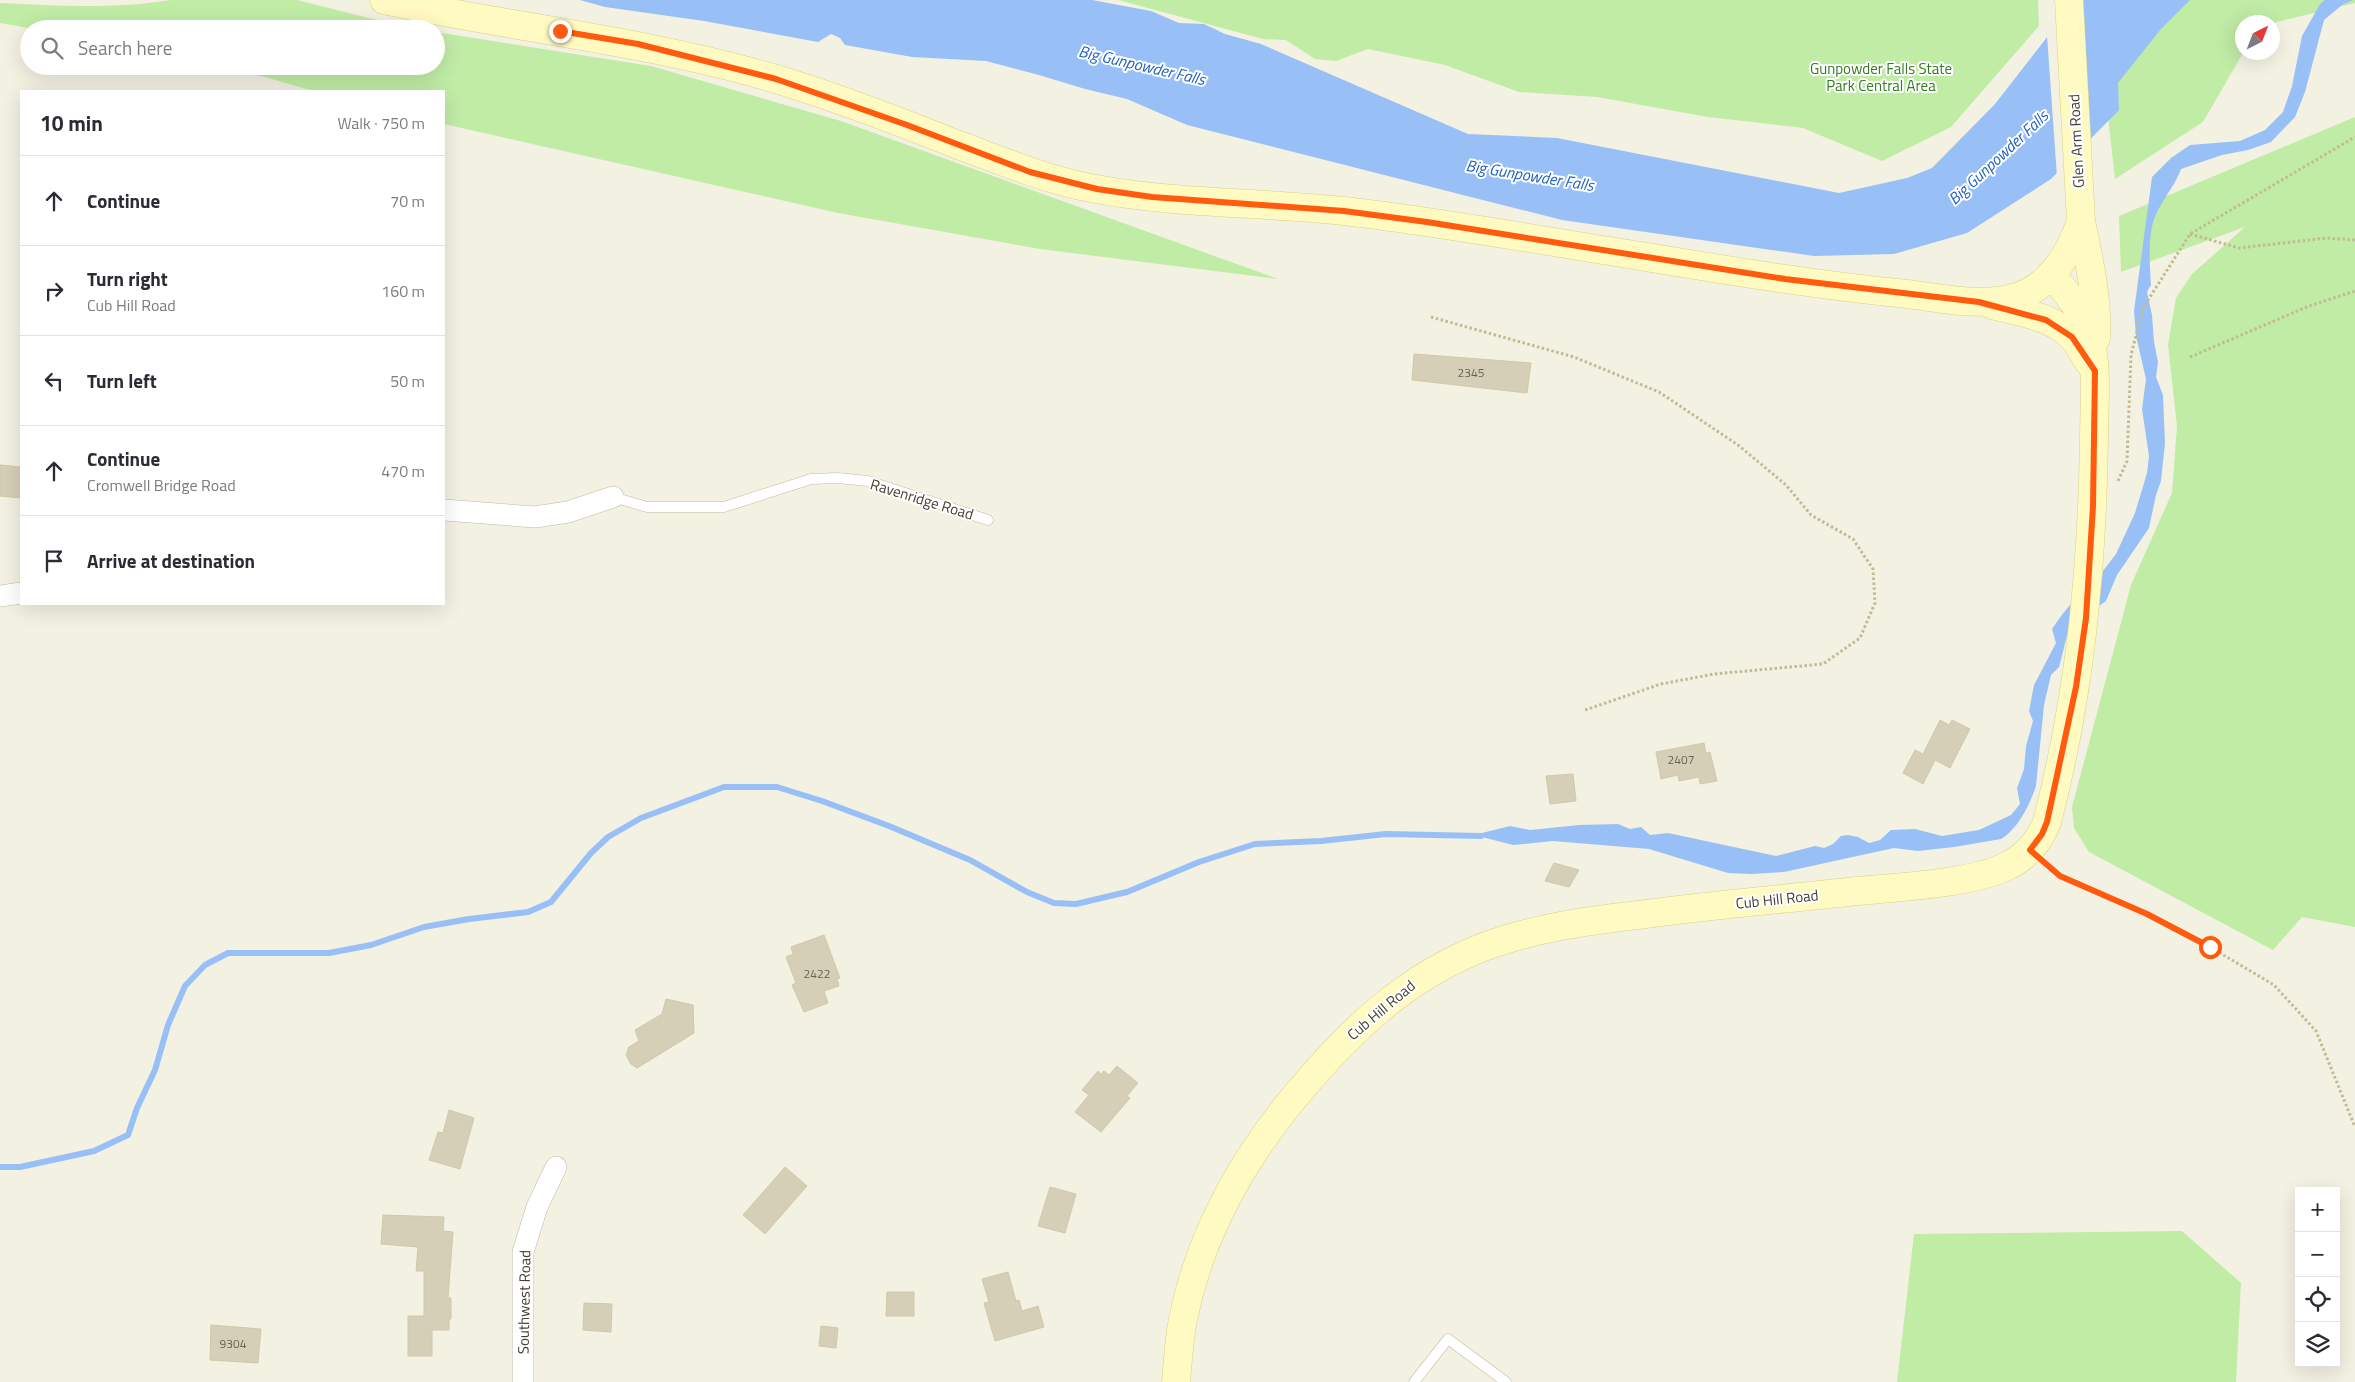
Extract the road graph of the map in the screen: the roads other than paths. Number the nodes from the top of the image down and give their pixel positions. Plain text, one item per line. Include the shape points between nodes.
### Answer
1 (384, 0) edge
2 (2069, 0) edge
3 (2080, 221) junction
4 (2051, 274) junction
5 (1979, 302) junction
6 (2095, 371) junction
7 (613, 497) joint
8 (445, 510) edge
9 (988, 520) dead end
10 (20, 593) edge
11 (0, 596) edge
12 (556, 1168) dead end
13 (523, 1382) edge
14 (1176, 1382) edge
15 (1414, 1382) edge
16 (1506, 1382) edge

1 - 5 main road via 638,44 750,72 840,101 1030,172 1097,189 1152,197 1353,212 1785,279
2 - 3 main road, Glen Arm Road
3 - 4 main road, Glen Arm Road via 2072,246
3 - 6 main road via 2095,300
4 - 5 main road, Glen Arm Road via 2019,297
4 - 6 main road, Cub Hill Road via 2076,306 2087,327
5 - 6 main road via 2046,320 2061,328 2072,337
6 - 14 main road, Cub Hill Road via 2093,506 2086,618 2056,790 2042,834 2030,850 2003,868 1963,879 1553,926 1486,946 1418,979 1374,1013 1335,1050 1286,1106 1231,1186 1200,1254 1183,1321
7 - 8 street, Ravenridge Road via 568,512 535,517
7 - 9 lane, Ravenridge Road via 647,507 724,507 811,479 837,478 868,481
10 - 11 street
12 - 13 street, Southwest Road via 537,1207 523,1252
15 - 16 lane via 1448,1339

